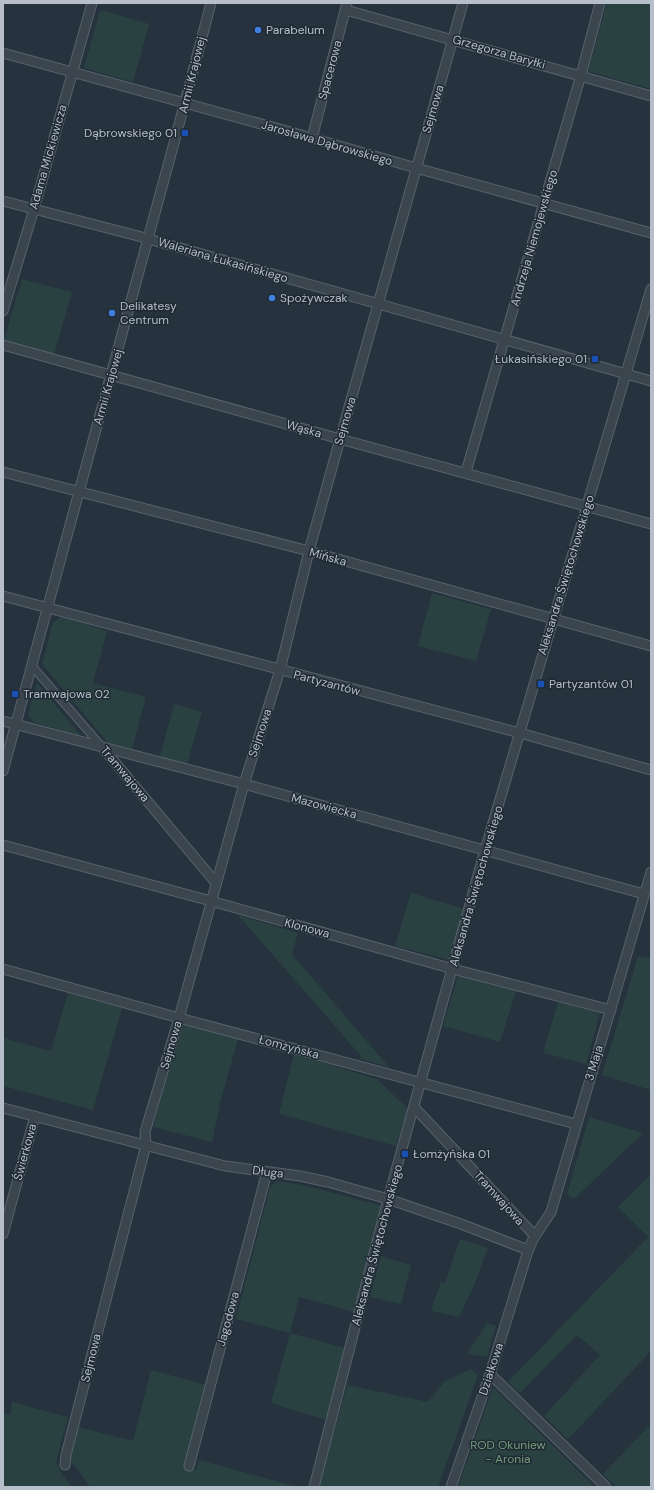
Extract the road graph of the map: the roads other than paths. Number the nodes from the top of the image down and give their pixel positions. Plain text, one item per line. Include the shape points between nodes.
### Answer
1 (92, 3) edge
2 (210, 3) edge
3 (463, 3) edge
4 (600, 3) edge
5 (347, 6) edge
6 (453, 39) junction
7 (3, 54) edge
8 (72, 73) junction
9 (581, 75) junction
10 (651, 96) edge
11 (185, 103) junction
12 (312, 138) junction
13 (416, 168) junction
14 (3, 201) edge
15 (543, 203) junction
16 (34, 209) junction
17 (651, 233) edge
18 (148, 239) junction
19 (651, 289) edge
20 (379, 304) junction
21 (3, 311) edge
22 (505, 340) junction
23 (3, 345) edge
24 (626, 375) junction
25 (111, 376) junction
26 (651, 381) edge
27 (340, 439) junction
28 (3, 472) edge
29 (466, 472) junction
30 (78, 492) junction
31 (587, 506) junction
32 (651, 524) edge
33 (309, 552) junction
34 (3, 596) edge
35 (48, 608) junction
36 (553, 620) junction
37 (651, 646) edge
38 (32, 666) junction
39 (280, 670) junction
40 (3, 720) edge
41 (16, 724) junction
42 (520, 733) junction
43 (102, 747) junction
44 (651, 770) edge
45 (3, 772) edge
46 (244, 784) junction
47 (3, 845) edge
48 (485, 850) junction
49 (651, 872) edge
50 (216, 883) junction
51 (644, 894) junction
52 (211, 901) junction
53 (452, 968) junction
54 (3, 969) edge
55 (611, 1010) junction
56 (179, 1018) junction
57 (420, 1082) junction
58 (414, 1107) junction
59 (3, 1108) edge
60 (35, 1116) junction
61 (576, 1124) junction
62 (146, 1145) junction
63 (267, 1172) junction
64 (388, 1199) junction
65 (3, 1234) edge
66 (535, 1236) junction
67 (528, 1250) junction
68 (490, 1374) junction
69 (65, 1465) dead end
70 (189, 1466) dead end
71 (314, 1487) edge
72 (451, 1487) edge
73 (606, 1487) edge

1 - 8 street, Adama Mickiewicza
2 - 11 street, Armii Krajowej
3 - 6 street, Sejmowa
4 - 9 street, Andrzeja Niemojewskiego
5 - 6 street, Grzegorza Baryłki
5 - 12 street, Spacerowa
6 - 9 street, Grzegorza Baryłki
6 - 13 street, Sejmowa
7 - 8 street, Jarosława Dąbrowskiego
8 - 11 street, Jarosława Dąbrowskiego
8 - 16 street, Adama Mickiewicza
9 - 10 street, Grzegorza Baryłki
9 - 15 street, Andrzeja Niemojewskiego
11 - 12 street, Jarosława Dąbrowskiego
11 - 18 street, Armii Krajowej
12 - 13 street, Jarosława Dąbrowskiego
13 - 15 street, Jarosława Dąbrowskiego
13 - 20 street, Sejmowa
14 - 16 street, Waleriana Łukasińskiego
15 - 17 street, Jarosława Dąbrowskiego
15 - 22 street, Andrzeja Niemojewskiego
16 - 18 street, Waleriana Łukasińskiego
16 - 21 street, Adama Mickiewicza
18 - 20 street, Waleriana Łukasińskiego
18 - 25 street, Armii Krajowej
19 - 24 street, Aleksandra Świętochowskiego
20 - 22 street, Waleriana Łukasińskiego
20 - 27 street, Sejmowa
22 - 24 street, Waleriana Łukasińskiego
22 - 29 street, Andrzeja Niemojewskiego
23 - 25 street, Wąska
24 - 26 street, Waleriana Łukasińskiego
24 - 31 street, Aleksandra Świętochowskiego
25 - 27 street, Wąska
25 - 30 street, Armii Krajowej
27 - 29 street, Wąska
27 - 33 street, Sejmowa
28 - 30 street, Mińska
29 - 31 street, Wąska
30 - 33 street, Mińska
30 - 35 street, Armii Krajowej
31 - 32 street, Wąska
31 - 36 street, Aleksandra Świętochowskiego
33 - 36 street, Mińska
33 - 39 street, Sejmowa
34 - 35 street, Partyzantów
35 - 38 street, Armii Krajowej
35 - 39 street, Partyzantów
36 - 37 street, Mińska
36 - 42 street, Aleksandra Świętochowskiego
38 - 41 street, Armii Krajowej
38 - 43 street, Tramwajowa
39 - 42 street, Partyzantów
39 - 46 street, Sejmowa
40 - 41 street, Mazowiecka
41 - 43 street, Mazowiecka
41 - 45 street, Armii Krajowej
42 - 44 street, Partyzantów
42 - 48 street, Aleksandra Świętochowskiego
43 - 46 street, Mazowiecka
43 - 50 street, Tramwajowa
46 - 48 street, Mazowiecka
46 - 50 street, Sejmowa
47 - 52 street, Klonowa
48 - 51 street, Mazowiecka
48 - 53 street, Aleksandra Świętochowskiego
49 - 51 street, 3 Maja
50 - 52 street, Sejmowa
51 - 55 street, 3 Maja
52 - 53 street, Klonowa
52 - 56 street, Sejmowa
53 - 55 street, Klonowa
53 - 57 street, Aleksandra Świętochowskiego
54 - 56 street, Łomżyńska
55 - 61 street, 3 Maja
56 - 57 street, Łomżyńska
56 - 62 street, Sejmowa via 145,1132
57 - 58 street, Aleksandra Świętochowskiego
57 - 61 street, Łomżyńska
58 - 64 street, Aleksandra Świętochowskiego
58 - 66 street, Tramwajowa
59 - 60 street, Długa
60 - 62 street, Długa
60 - 65 street, Świerkowa
61 - 66 street, 3 Maja via 551,1212
62 - 63 street, Długa via 225,1166
62 - 69 street, Sejmowa
63 - 64 street, Długa via 300,1176
63 - 70 street, Jagodowa
64 - 67 street, Długa
64 - 71 street, Aleksandra Świętochowskiego
66 - 67 street, 3 Maja
67 - 68 street, Działkowa
68 - 72 street, Działkowa
68 - 73 street

